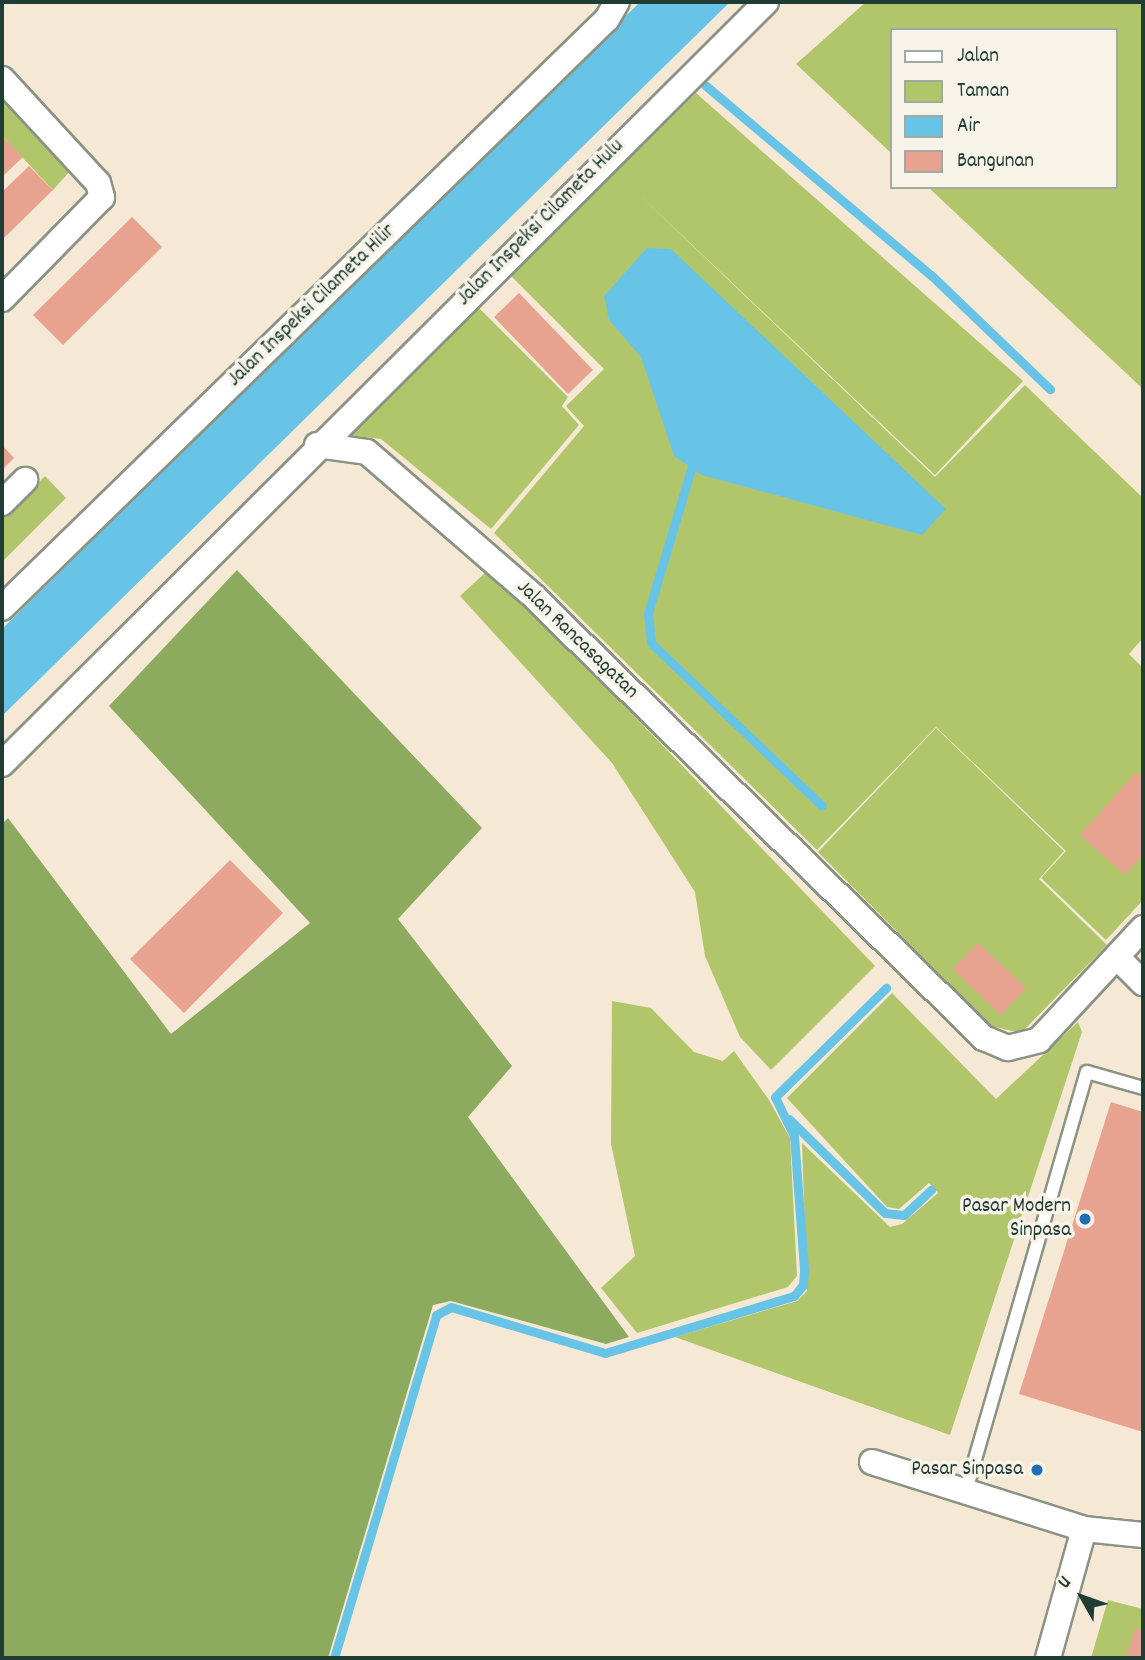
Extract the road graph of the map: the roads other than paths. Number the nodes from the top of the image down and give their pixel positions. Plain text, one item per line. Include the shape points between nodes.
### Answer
1 (617, 2) edge
2 (766, 2) edge
3 (2, 79) edge
4 (2, 299) edge
5 (317, 445) junction
6 (25, 480) dead end
7 (2, 503) edge
8 (2, 608) edge
9 (2, 764) edge
10 (1143, 928) edge
11 (1117, 957) junction
12 (1143, 983) edge
13 (1143, 1088) edge
14 (872, 1462) dead end
15 (965, 1494) junction
16 (1084, 1529) junction
17 (1143, 1535) edge
18 (1048, 1658) edge

1 - 8 street, Jalan Inspeksi Cilameta Hilir via 607,19
2 - 5 street, Jalan Inspeksi Cilameta Hulu
3 - 4 street via 98,183 102,197
5 - 9 street
5 - 11 street, Jalan Rancasagatan via 367,452 530,593 984,1038 1008,1048 1031,1045
6 - 7 street
10 - 11 street, Jalan Rancasagatan
11 - 12 street
13 - 15 lane via 1087,1072
14 - 15 street
15 - 16 street
16 - 17 street
16 - 18 street

